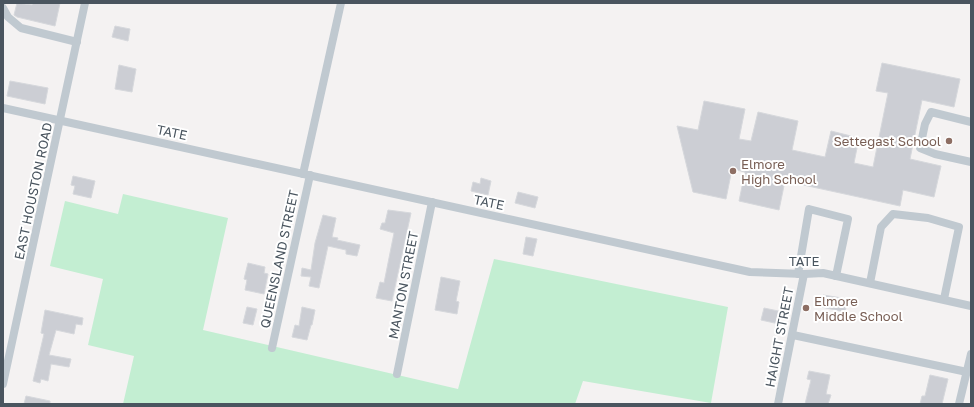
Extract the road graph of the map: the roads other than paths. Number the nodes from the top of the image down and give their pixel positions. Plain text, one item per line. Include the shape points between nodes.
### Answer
1 (85, 3) edge
2 (342, 3) edge
3 (3, 8) edge
4 (77, 42) junction
5 (3, 108) edge
6 (61, 120) junction
7 (971, 122) edge
8 (971, 162) edge
9 (306, 175) junction
10 (432, 202) junction
11 (801, 274) junction
12 (836, 276) junction
13 (870, 283) junction
14 (944, 299) junction
15 (971, 306) edge
16 (793, 335) junction
17 (272, 348) dead end
18 (971, 354) edge
19 (967, 372) junction
20 (398, 374) dead end
21 (3, 384) edge
22 (778, 404) edge
23 (959, 404) edge

1 - 4 street, EAST HOUSTON ROAD
2 - 9 street, QUEENSLAND STREET
3 - 4 street via 8,17 21,28
4 - 6 street, EAST HOUSTON ROAD
5 - 6 street, TATE
6 - 9 street, TATE
6 - 21 street, EAST HOUSTON ROAD
7 - 8 street via 932,112 925,124 920,148 934,154
9 - 10 street, TATE
9 - 17 street, QUEENSLAND STREET
10 - 11 street, TATE via 750,272
10 - 20 street, MANTON STREET
11 - 12 street, TATE via 823,273
11 - 12 street, HAIGHT STREET via 809,209 848,218
11 - 16 street, HAIGHT STREET
12 - 13 street, TATE
13 - 14 street, TATE
13 - 14 street via 881,227 893,214 928,218 959,227
14 - 15 street, TATE
16 - 19 street
16 - 22 street, HAIGHT STREET
18 - 19 street
19 - 23 street

